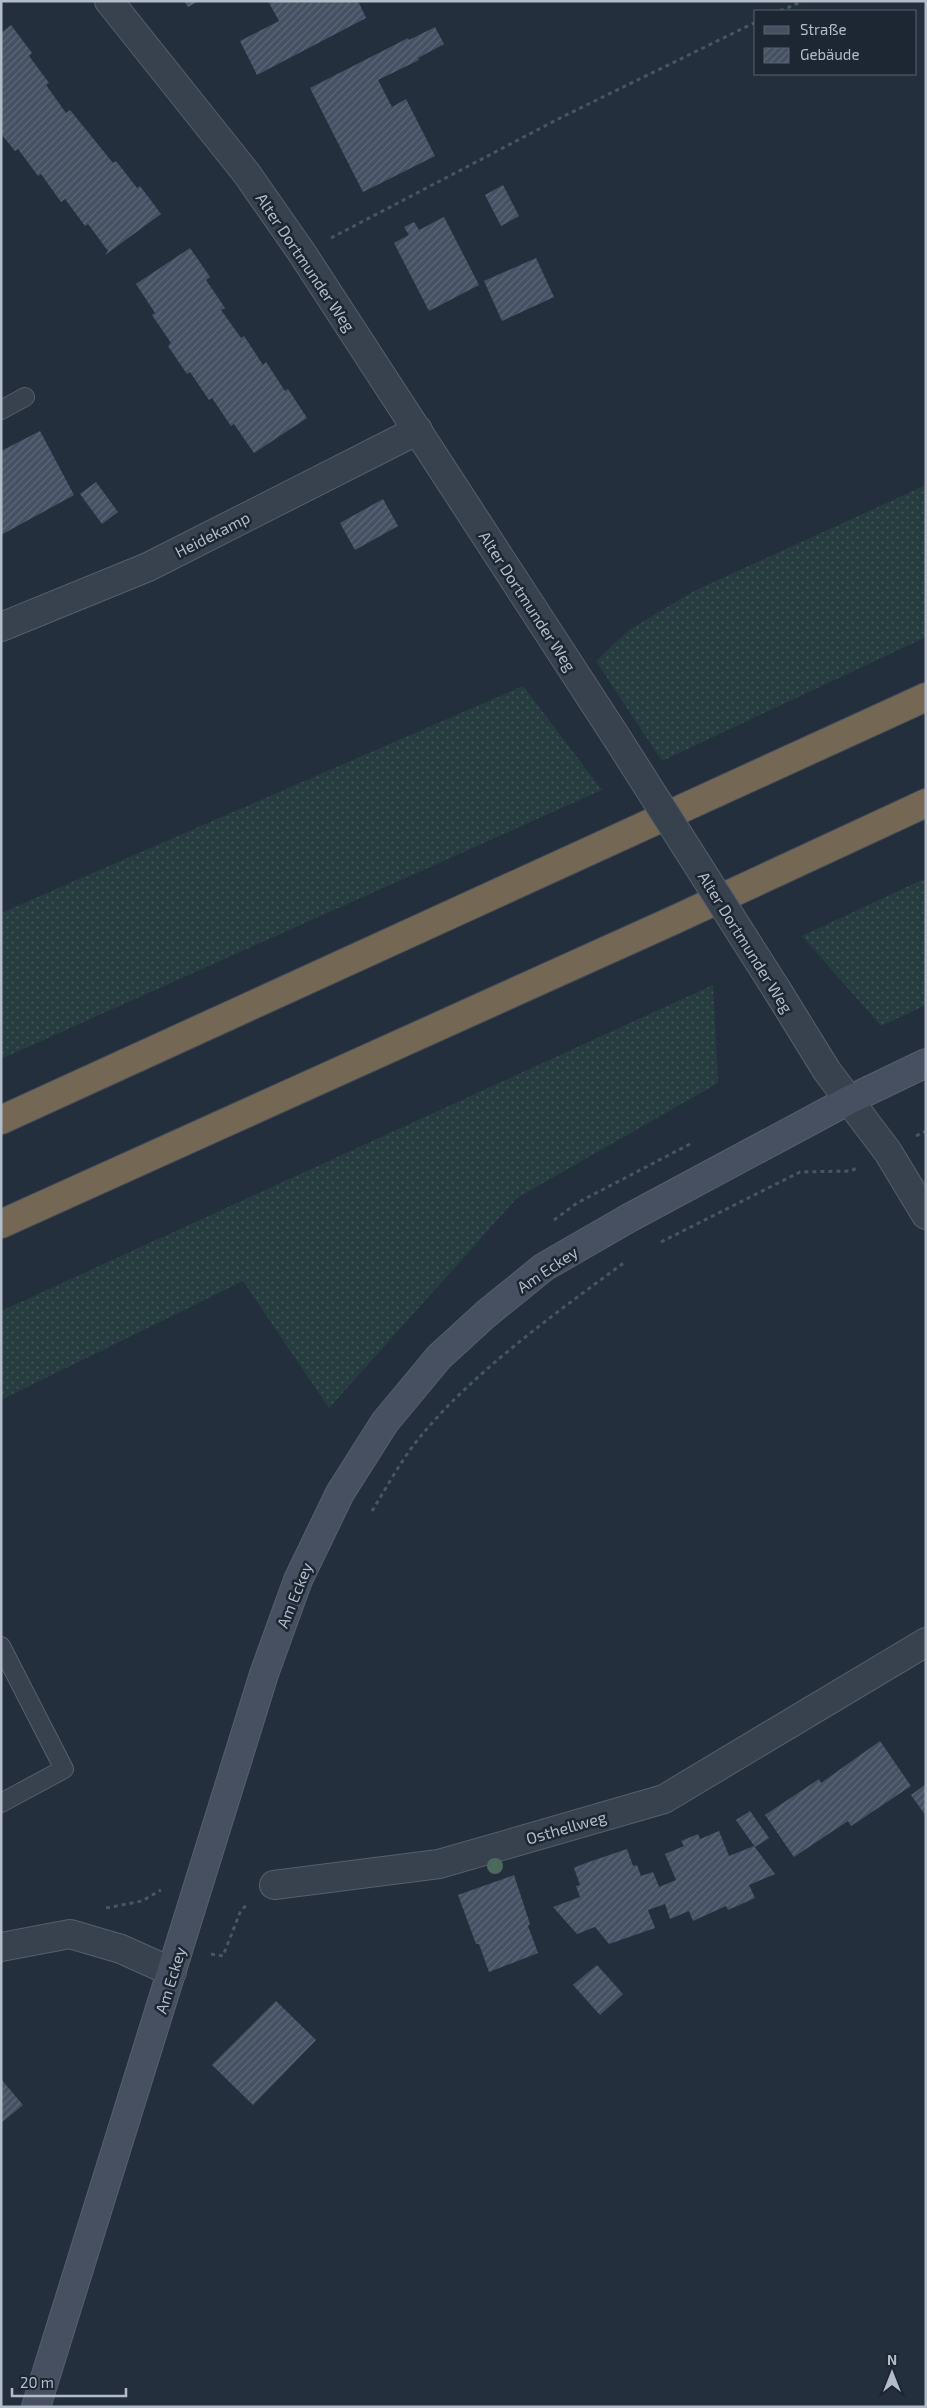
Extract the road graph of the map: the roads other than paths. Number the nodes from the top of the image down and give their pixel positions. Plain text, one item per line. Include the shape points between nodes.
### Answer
1 (109, 1) edge
2 (25, 397) dead end
3 (1, 410) edge
4 (418, 430) junction
5 (1, 627) edge
6 (926, 697) edge
7 (926, 803) edge
8 (926, 1063) edge
9 (848, 1100) junction
10 (1, 1120) edge
11 (926, 1215) edge
12 (1, 1224) edge
13 (926, 1642) edge
14 (1, 1646) edge
15 (1, 1803) edge
16 (274, 1885) road end
17 (1, 1947) edge
18 (172, 1972) junction
19 (36, 2407) edge

1 - 4 street, Alter Dortmunder Weg via 247,174
2 - 3 lane
4 - 5 street, Heidekamp via 148,567
4 - 9 street, Alter Dortmunder Weg, bridge via 777,990 826,1072
6 - 10 highway
7 - 12 highway
8 - 9 street, Am Eckey
9 - 11 street, Alter Dortmunder Weg via 888,1152
9 - 18 street, Am Eckey via 544,1267 439,1357 385,1422 340,1492 298,1580 264,1674
13 - 16 street, Osthellweg via 664,1799 439,1864
14 - 15 lane via 64,1770
17 - 18 street via 70,1934 121,1949
18 - 19 street, Am Eckey

